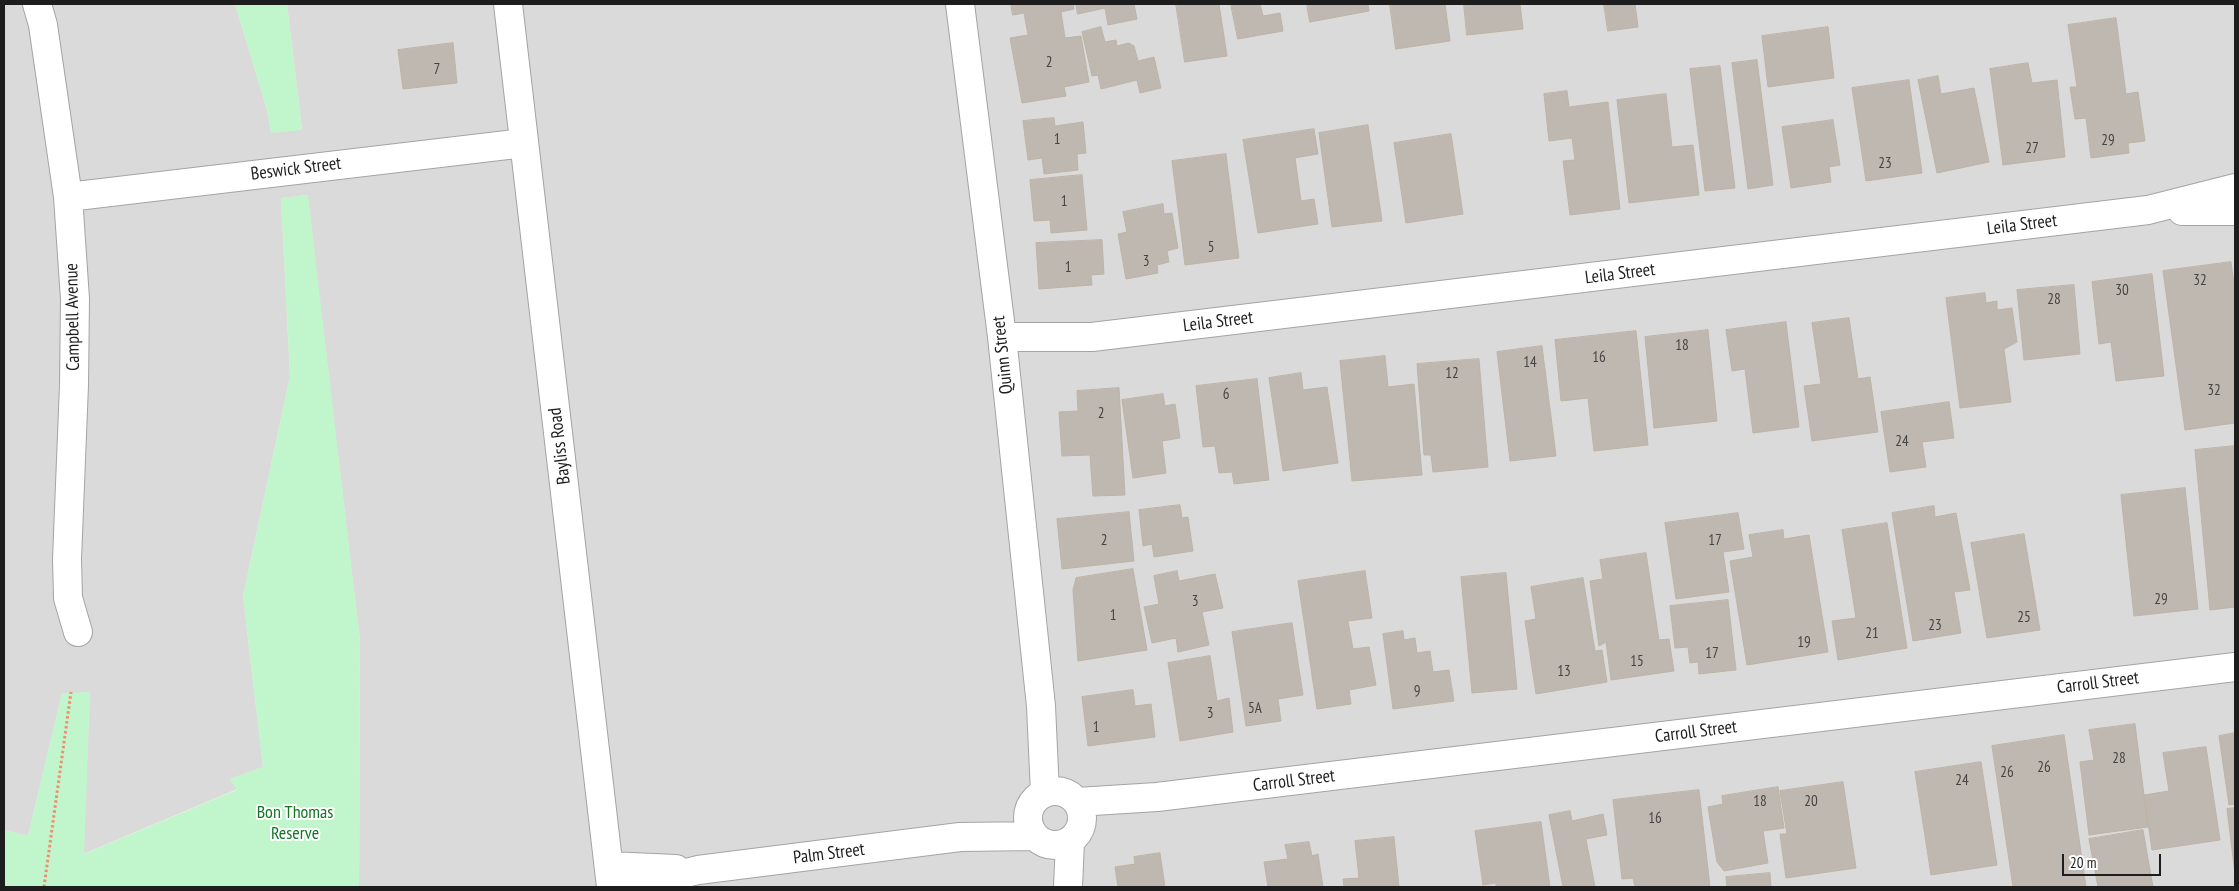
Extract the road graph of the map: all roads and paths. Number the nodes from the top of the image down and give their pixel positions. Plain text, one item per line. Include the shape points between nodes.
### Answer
1 (37, 4) edge
2 (508, 4) edge
3 (960, 4) edge
4 (524, 143) junction
5 (2235, 188) edge
6 (68, 197) junction
7 (2148, 210) junction
8 (2235, 211) edge
9 (1003, 348) junction
10 (78, 632) dead end
11 (2235, 667) edge
12 (71, 692) dead end
13 (1057, 819) junction
14 (698, 870) junction
15 (610, 877) edge
16 (44, 887) edge
17 (631, 887) edge
18 (1058, 887) edge
19 (1068, 887) edge

1 - 6 street, Campbell Avenue via 43,25
2 - 4 street, Bayliss Road
3 - 9 street, Quinn Street
4 - 6 street, Beswick Street
4 - 15 street, Bayliss Road
5 - 7 street, Leila Street
6 - 10 street, Campbell Avenue via 74,385 67,559 68,598
7 - 8 street, Leila Street
7 - 9 street, Leila Street
9 - 13 street, Quinn Street
11 - 13 street, Carroll Street via 1156,797
12 - 16 path
13 - 14 street, Palm Street via 960,837
13 - 18 street, Quinn Street
13 - 19 street, Quinn Street
14 - 15 street, Palm Street via 643,866
14 - 17 street, Palm Street

